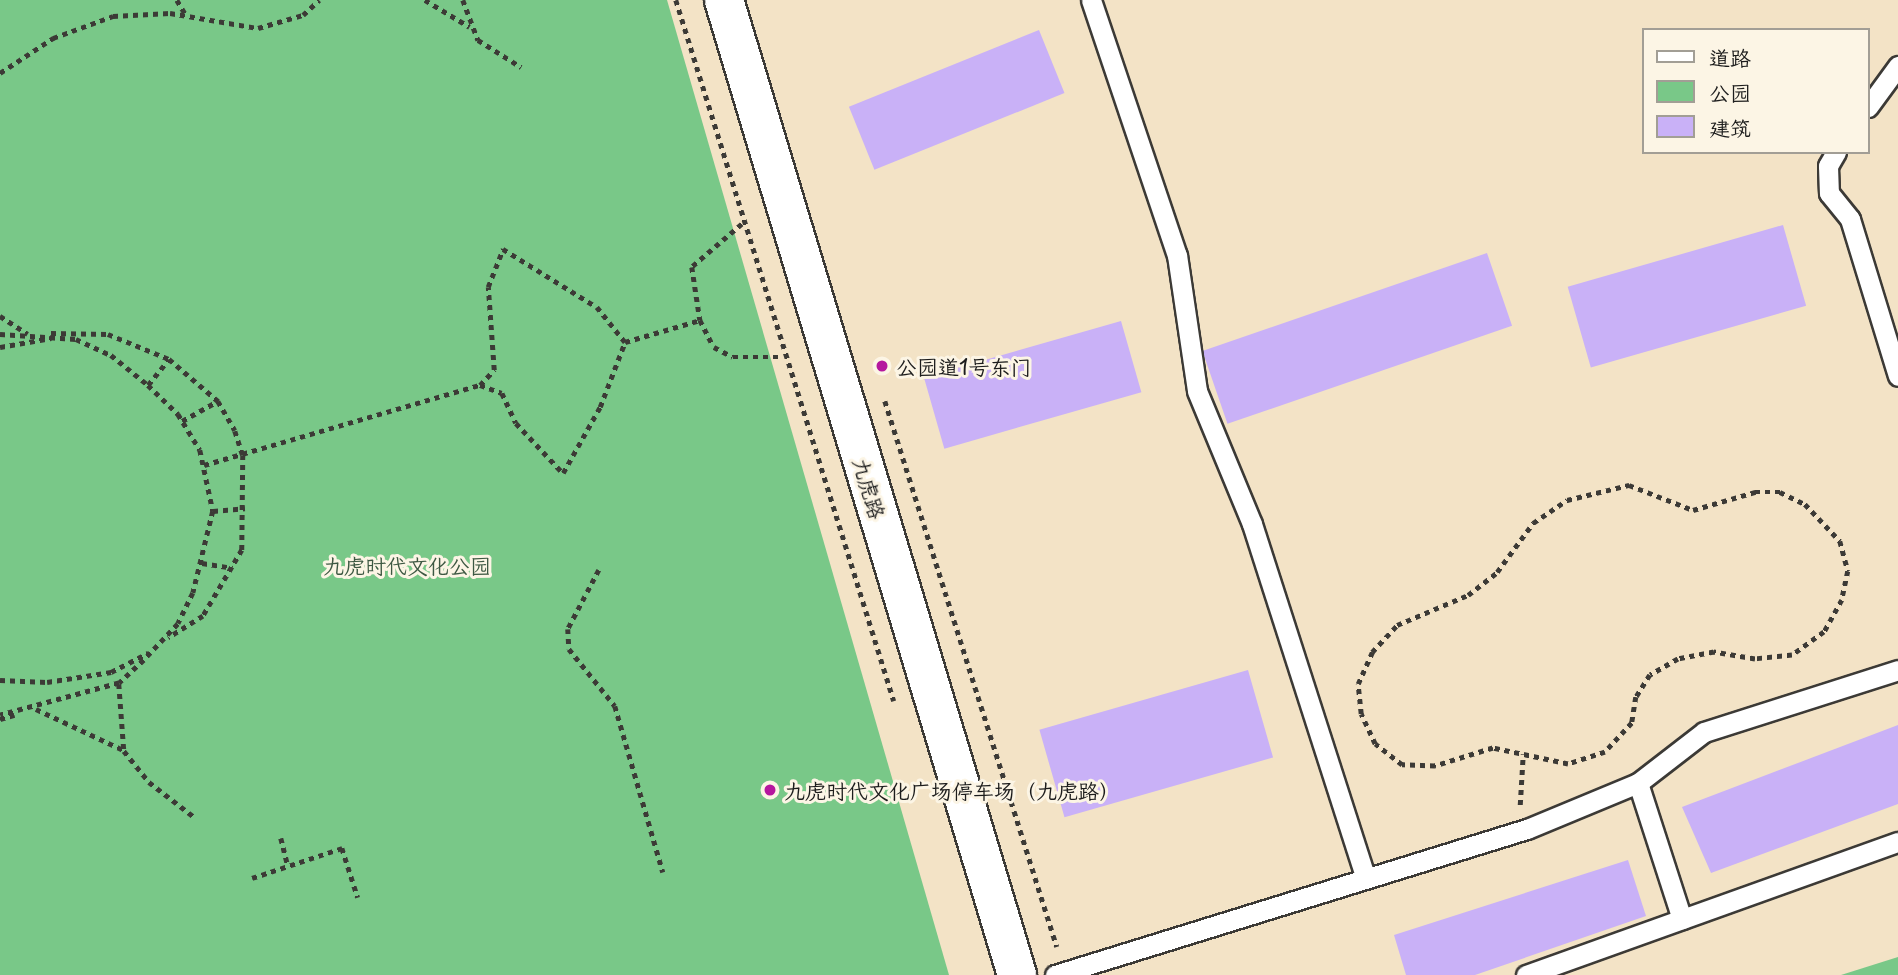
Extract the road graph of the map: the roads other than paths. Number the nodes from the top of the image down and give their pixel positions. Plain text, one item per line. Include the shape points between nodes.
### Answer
1 (724, 0) edge
2 (1091, 0) edge
3 (1898, 66) edge
4 (1870, 104) edge
5 (1835, 154) edge
6 (1898, 376) edge
7 (1898, 670) edge
8 (1638, 783) junction
9 (1898, 842) edge
10 (1365, 876) junction
11 (1682, 919) junction
12 (1060, 973) edge
13 (1017, 975) edge
14 (1526, 975) edge

1 - 13 street, 九虎路
2 - 10 lane via 1177,255 1196,391 1251,524
3 - 4 lane
5 - 6 lane via 1828,166 1829,193 1850,219
7 - 8 lane via 1704,732
8 - 10 lane via 1527,829
8 - 11 lane
9 - 11 lane
10 - 12 lane
11 - 14 lane

